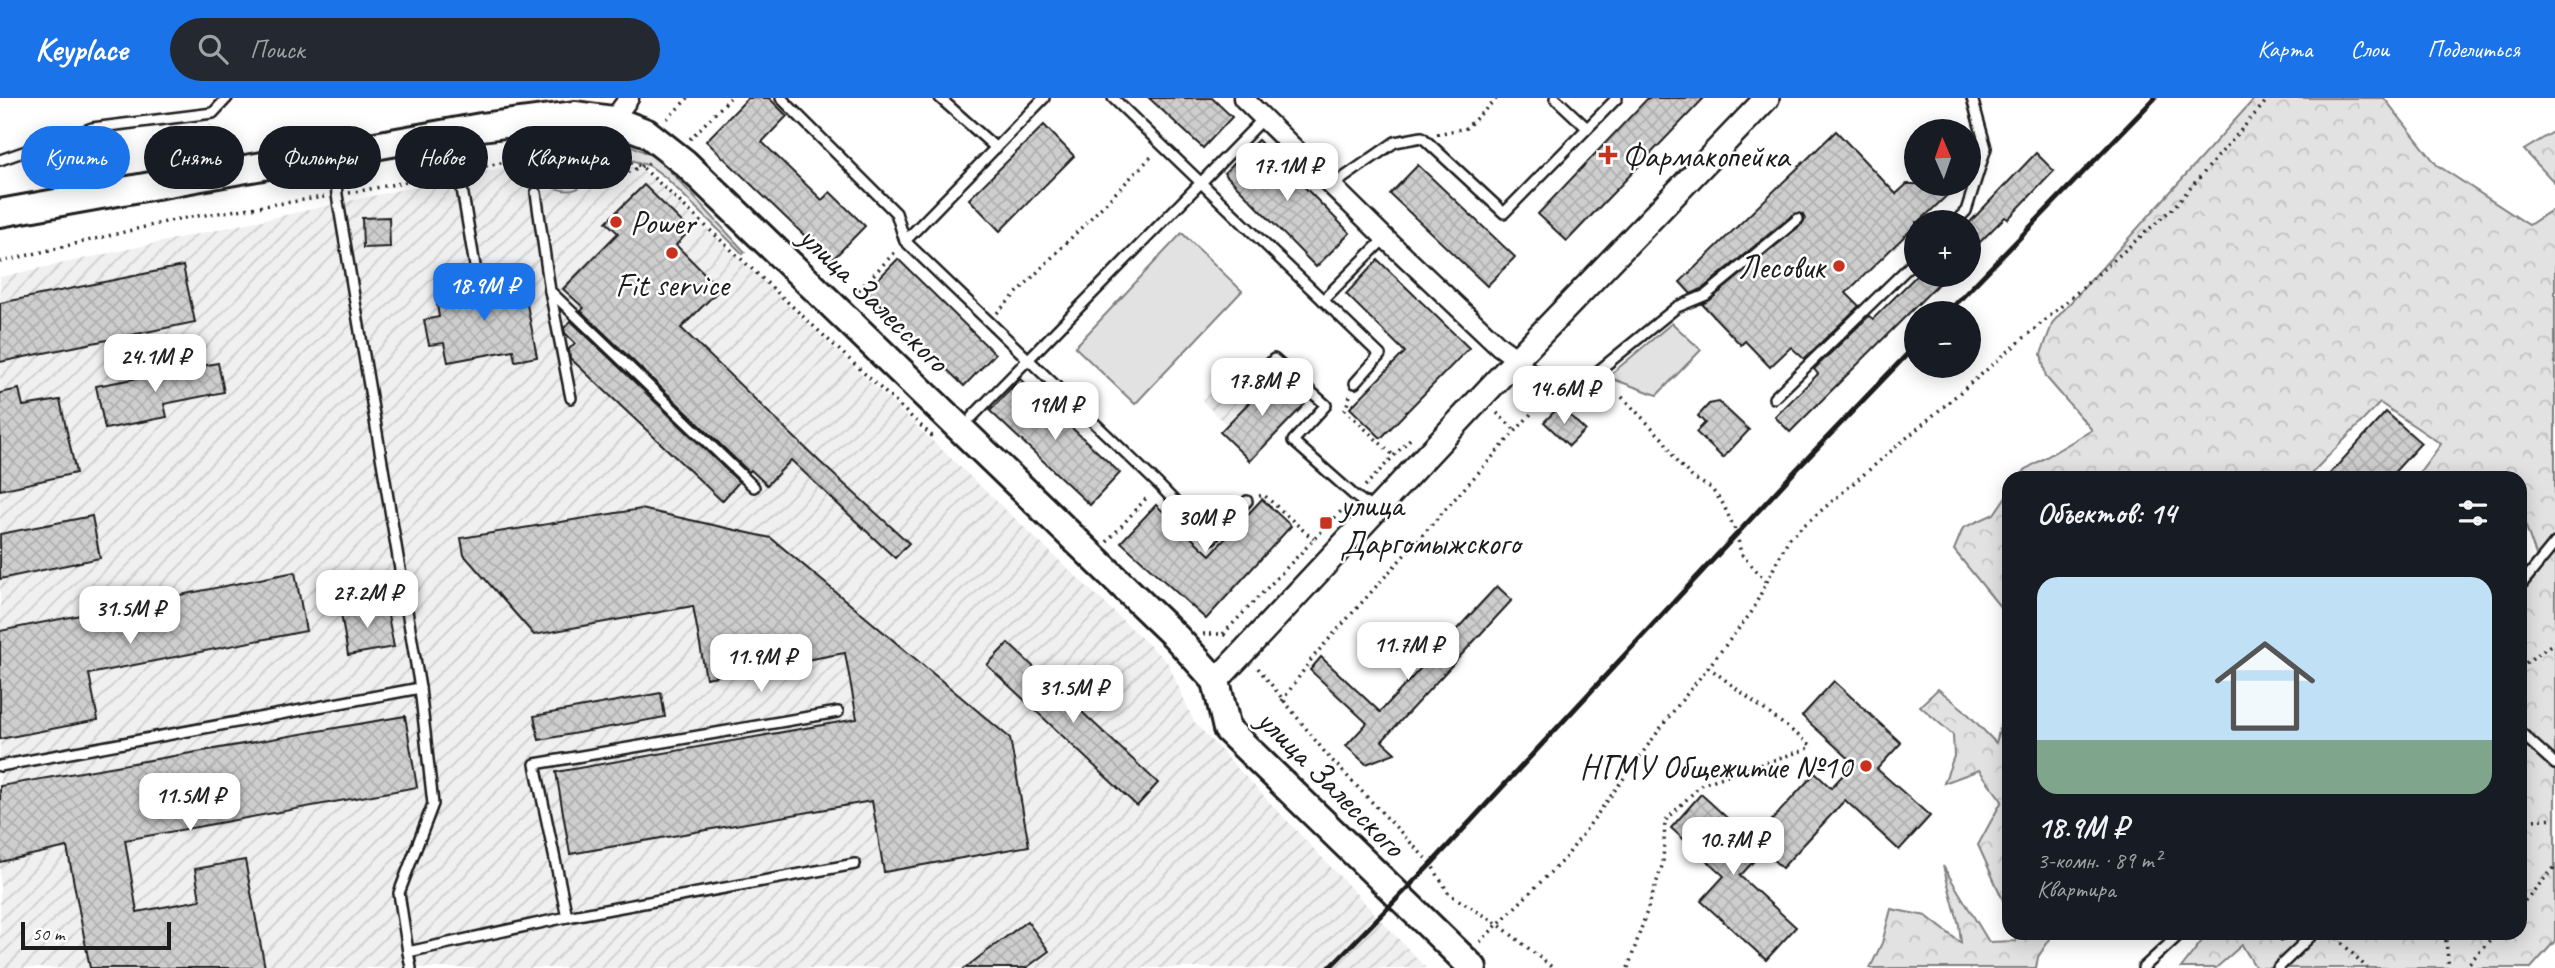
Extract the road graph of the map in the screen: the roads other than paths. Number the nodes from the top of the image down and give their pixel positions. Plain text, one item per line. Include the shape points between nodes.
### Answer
1 (227, 98) edge
2 (629, 98) edge
3 (781, 98) edge
4 (940, 98) edge
5 (1044, 98) edge
6 (1113, 98) edge
7 (1555, 98) edge
8 (1617, 98) edge
9 (1768, 98) edge
10 (1972, 98) edge
11 (1255, 105) edge
12 (570, 107) edge
13 (613, 120) junction
14 (481, 126) edge
15 (1587, 128) junction
16 (996, 148) junction
17 (0, 160) edge
18 (258, 167) edge
19 (1202, 183) junction
20 (1333, 186) junction
21 (337, 189) edge
22 (462, 189) edge
23 (536, 193) dead end
24 (1966, 210) edge
25 (0, 213) edge
26 (1798, 219) dead end
27 (1385, 238) junction
28 (905, 241) junction
29 (1904, 272) edge
30 (477, 278) dead end
31 (550, 291) junction
32 (1324, 300) junction
33 (1517, 359) junction
34 (1029, 361) junction
35 (1254, 381) dead end
36 (1355, 383) road end
37 (571, 398) dead end
38 (1774, 398) dead end
39 (972, 417) dead end
40 (754, 487) dead end
41 (1247, 500) road end
42 (1375, 510) junction
43 (2555, 543) edge
44 (2527, 577) edge
45 (1216, 681) junction
46 (420, 688) junction
47 (838, 712) dead end
48 (2527, 738) edge
49 (2555, 764) edge
50 (0, 766) edge
51 (855, 864) dead end
52 (567, 917) junction
53 (2173, 940) edge
54 (2307, 940) edge
55 (408, 952) junction
56 (2289, 957) junction
57 (1468, 963) edge
58 (411, 968) edge
59 (2143, 968) edge
60 (2278, 968) edge
61 (2290, 968) edge

1 - 17 lane via 213,113 92,128
2 - 13 street
3 - 28 lane via 895,213
4 - 16 lane
5 - 16 lane
6 - 19 lane
7 - 15 lane
8 - 15 lane
9 - 33 street
10 - 24 lane via 1986,148
11 - 19 lane
11 - 20 street
12 - 13 main road, улица Залесского
12 - 14 main road, улица Залесского
13 - 45 main road, улица Залесского via 647,133 685,163 1176,637
15 - 20 lane via 1504,213 1422,137 1395,142
16 - 28 lane
18 - 25 main road, улица Залесского
19 - 32 lane
19 - 34 lane
20 - 27 street
21 - 46 lane
22 - 30 lane
23 - 31 lane
26 - 33 lane via 1706,295 1677,307 1581,385 1557,385
27 - 32 lane
27 - 33 street
28 - 34 lane
29 - 38 lane
31 - 37 lane
31 - 40 lane
32 - 36 lane via 1380,355
33 - 42 street
34 - 39 lane
34 - 41 lane via 1211,539
35 - 42 lane via 1274,359 1325,405 1293,441
42 - 45 street
43 - 44 lane
45 - 57 main road, улица Залесского via 1227,729
46 - 50 lane
46 - 55 lane via 433,804 399,893
47 - 52 lane via 535,764
48 - 49 lane
51 - 52 lane
52 - 55 lane
53 - 59 lane
54 - 56 lane
55 - 58 lane
56 - 60 lane
56 - 61 lane

